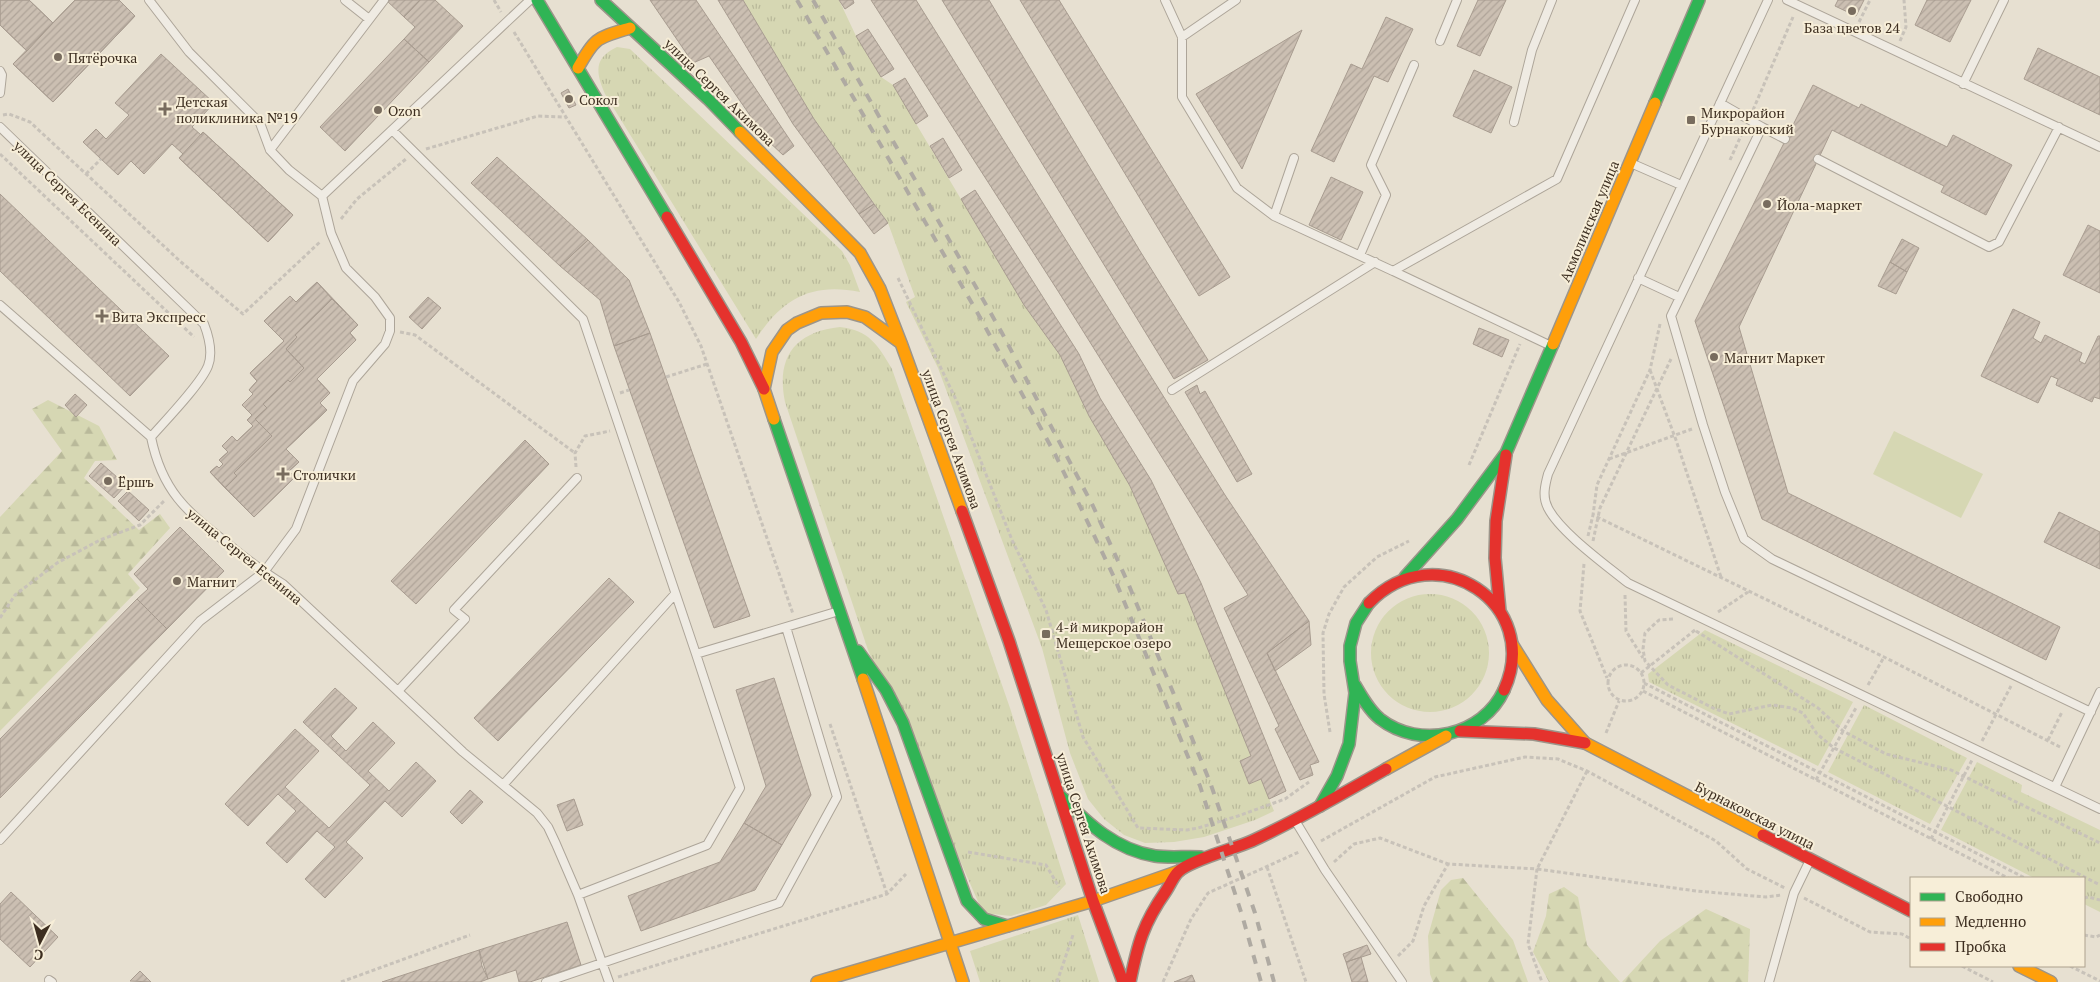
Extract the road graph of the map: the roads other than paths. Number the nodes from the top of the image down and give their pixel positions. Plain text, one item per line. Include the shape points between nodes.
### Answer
1 (149, 0) edge
2 (345, 0) edge
3 (384, 0) edge
4 (530, 0) edge
5 (537, 0) edge
6 (601, 0) edge
7 (1165, 0) edge
8 (1236, 0) edge
9 (1457, 0) edge
10 (1552, 0) edge
11 (1634, 0) edge
12 (1699, 0) edge
13 (1768, 0) edge
14 (1787, 0) edge
15 (2004, 0) edge
16 (369, 20) junction
17 (630, 28) junction
18 (1182, 37) junction
19 (1440, 41) dead end
20 (1414, 65) dead end
21 (578, 68) junction
22 (0, 71) edge
23 (1963, 84) junction
24 (0, 93) edge
25 (1720, 103) junction
26 (1514, 122) dead end
27 (0, 127) edge
28 (1762, 127) junction
29 (2059, 127) junction
30 (392, 130) junction
31 (1786, 140) dead end
32 (2100, 147) edge
33 (270, 150) junction
34 (1294, 158) dead end
35 (1818, 159) dead end
36 (1631, 163) junction
37 (1681, 185) junction
38 (322, 196) junction
39 (1274, 216) junction
40 (1360, 255) junction
41 (1375, 262) junction
42 (1393, 270) junction
43 (1638, 278) junction
44 (1679, 297) junction
45 (0, 305) edge
46 (901, 343) junction
47 (1552, 346) junction
48 (764, 389) junction
49 (1172, 390) dead end
50 (151, 437) junction
51 (1506, 453) junction
52 (577, 478) road end
53 (264, 572) junction
54 (1405, 578) junction
55 (675, 594) junction
56 (841, 610) junction
57 (1500, 611) junction
58 (786, 627) junction
59 (849, 638) junction
60 (1512, 644) junction
61 (696, 654) junction
62 (1355, 685) junction
63 (398, 691) junction
64 (2100, 692) edge
65 (2091, 712) junction
66 (1455, 733) junction
67 (1585, 743) junction
68 (503, 785) junction
69 (2055, 787) junction
70 (1058, 793) junction
71 (1320, 806) junction
72 (2100, 809) edge
73 (1295, 820) junction
74 (0, 840) edge
75 (1208, 857) junction
76 (1810, 860) junction
77 (1179, 871) junction
78 (578, 895) junction
79 (1093, 901) junction
80 (1910, 910) edge
81 (1008, 926) junction
82 (950, 943) junction
83 (602, 962) junction
84 (2021, 967) edge
85 (609, 981) edge
86 (546, 982) edge
87 (817, 982) edge
88 (963, 982) edge
89 (1123, 982) edge
90 (1130, 982) edge
91 (1402, 982) edge
92 (1769, 982) edge
93 (2051, 982) edge

1 - 33 lane via 189,52 260,124
2 - 16 lane
3 - 16 lane
4 - 30 lane
5 - 21 main road
6 - 17 main road, улица Сергея Акимова
7 - 18 lane
8 - 18 lane
9 - 19 lane
10 - 26 lane via 1532,50
11 - 42 lane via 1556,179
12 - 36 main road, Акмолинская улица
13 - 25 lane
14 - 23 lane
15 - 23 lane
16 - 33 lane
17 - 21 main road via 603,36 590,46
17 - 46 main road, улица Сергея Акимова via 708,99 860,253 880,289
18 - 39 lane via 1182,97 1238,188
20 - 40 lane via 1372,165 1386,196
21 - 48 main road via 711,290
22 - 24 lane
23 - 29 lane
25 - 28 lane
25 - 37 lane
27 - 50 lane, улица Сергея Есенина via 204,324 209,336 208,366
28 - 31 lane
28 - 44 lane
29 - 32 lane
29 - 35 lane via 1999,242 1989,246
30 - 38 lane
30 - 55 lane via 583,319
33 - 38 lane via 288,170
34 - 39 lane
36 - 37 lane
36 - 47 main road, Акмолинская улица
37 - 43 lane
38 - 53 lane via 331,232 346,268 375,297 390,318 390,331 385,344 353,381 296,529
39 - 40 lane
40 - 41 lane
41 - 42 lane
41 - 49 lane
42 - 47 lane
43 - 44 lane
43 - 69 lane via 1548,474 1545,487 1547,508 1557,521 1628,583
44 - 65 lane via 1671,316 1703,425 1744,540 1772,559
45 - 50 lane
46 - 48 main road via 861,316 835,311 810,316 786,331 772,352
46 - 70 main road, улица Сергея Акимова via 1009,641
47 - 51 main road, Акмолинская улица
48 - 56 main road
50 - 53 lane, улица Сергея Есенина via 156,461 172,493 191,516
51 - 54 main road via 1457,519
51 - 57 main road via 1496,521
52 - 63 lane via 454,610 465,619
53 - 63 lane, улица Сергея Есенина via 283,584
53 - 74 lane via 200,621
54 - 57 main road via 1432,573 1458,578 1482,591
54 - 62 main road via 1382,590 1363,609 1352,633 1350,650
55 - 61 lane
55 - 68 lane
56 - 58 lane
56 - 59 main road
57 - 60 main road
58 - 61 lane
58 - 83 lane via 837,797 779,904
59 - 81 main road via 886,690 903,723 967,901 982,920
59 - 82 main road
60 - 66 main road via 1511,671 1502,696 1484,717
60 - 67 main road via 1547,700
61 - 78 lane via 740,788 707,845
62 - 66 main road via 1366,705 1383,721 1404,732 1426,736
62 - 71 main road via 1347,754
63 - 68 lane, улица Сергея Есенина
64 - 65 lane
65 - 69 lane
66 - 67 main road via 1534,734
66 - 71 main road
67 - 76 main road, Бурнаковская улица
68 - 78 lane, улица Сергея Есенина via 538,813 548,827
69 - 72 lane
70 - 75 main road via 1089,825 1130,849 1154,856
70 - 79 main road, улица Сергея Акимова
71 - 73 main road
73 - 75 main road via 1250,842
73 - 91 lane via 1325,870
75 - 77 main road
76 - 80 main road, Бурнаковская улица
76 - 92 lane via 1794,893
77 - 79 main road
77 - 90 main road via 1148,919 1139,941
78 - 83 lane, улица Сергея Есенина
79 - 81 main road
79 - 89 main road, улица Сергея Акимова
81 - 82 main road
82 - 87 main road
82 - 88 main road
83 - 85 lane, улица Сергея Есенина
83 - 86 lane
84 - 93 main road

